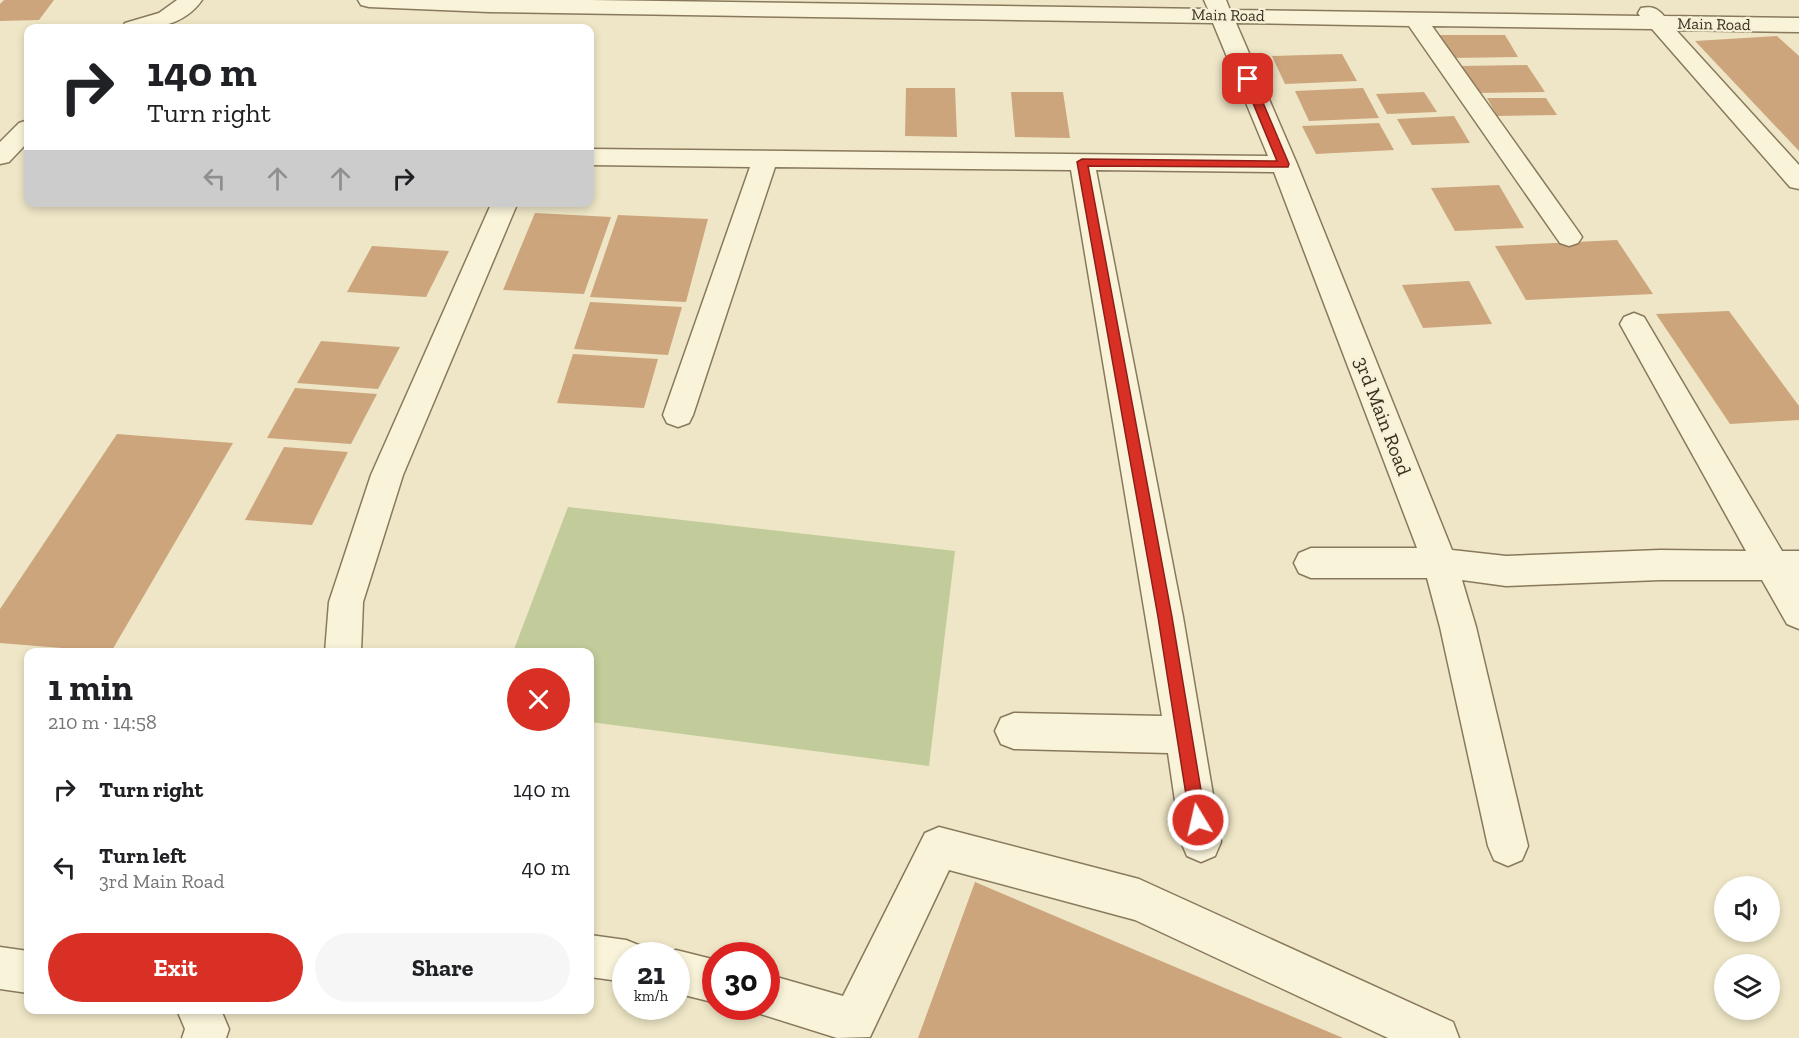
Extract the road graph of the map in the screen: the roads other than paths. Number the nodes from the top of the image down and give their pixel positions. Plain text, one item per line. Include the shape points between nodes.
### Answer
1 (191, 0) edge
2 (369, 0) edge
3 (1638, 0) edge
4 (489, 2) edge
5 (734, 4) edge
6 (596, 6) junction
7 (985, 6) edge
8 (1218, 7) edge
9 (1424, 12) edge
10 (1659, 23) junction
11 (147, 24) edge
12 (588, 24) edge
13 (1795, 28) edge
14 (24, 132) edge
15 (0, 156) edge
16 (594, 157) edge
17 (765, 159) junction
18 (1082, 162) junction
19 (1284, 164) junction
20 (1799, 181) edge
21 (503, 207) edge
22 (1569, 237) dead end
23 (1634, 324) dead end
24 (678, 415) dead end
25 (1311, 563) dead end
26 (1440, 563) junction
27 (1785, 566) edge
28 (1799, 613) edge
29 (343, 648) edge
30 (1014, 731) dead end
31 (1184, 735) junction
32 (1201, 842) dead end
33 (1508, 846) dead end
34 (594, 957) edge
35 (612, 959) edge
36 (0, 969) edge
37 (24, 972) edge
38 (780, 1001) edge
39 (201, 1014) edge
40 (854, 1029) edge
41 (204, 1038) edge
42 (1437, 1038) edge

1 - 11 street via 167,18
2 - 4 street, Main Road
3 - 10 street
4 - 6 street, Main Road
5 - 6 street, Main Road
5 - 7 street, Main Road
6 - 12 street
7 - 8 street, Main Road
8 - 9 street, Main Road
8 - 19 street, 3rd Main Road
9 - 10 street, Main Road
9 - 22 street
10 - 13 street, Main Road
10 - 20 street
14 - 15 street
16 - 17 street
17 - 18 street
17 - 24 street
18 - 19 street
18 - 31 street
19 - 26 street, 3rd Main Road
21 - 29 street via 387,475 346,602
23 - 27 street
25 - 26 street
26 - 27 street via 1506,571 1660,565
26 - 33 street, 3rd Main Road
27 - 28 street
30 - 31 street
31 - 32 street
34 - 35 street
36 - 37 street
38 - 40 street
39 - 41 street via 207,1029
40 - 42 street via 939,847 1139,900

